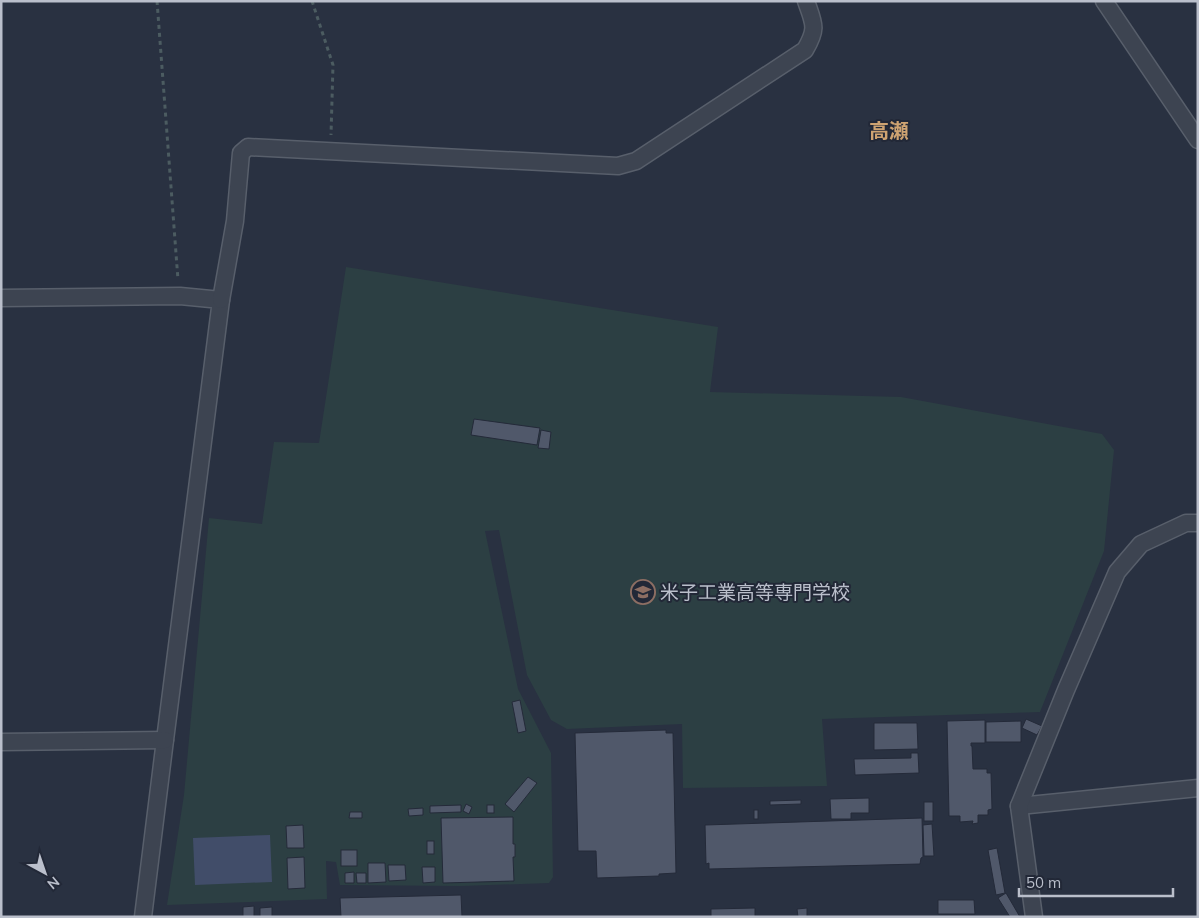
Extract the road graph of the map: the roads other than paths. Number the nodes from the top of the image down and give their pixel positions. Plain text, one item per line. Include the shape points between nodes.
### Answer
1 (806, 1) edge
2 (1104, 1) edge
3 (1198, 140) edge
4 (1, 298) edge
5 (221, 300) junction
6 (1198, 523) edge
7 (165, 740) junction
8 (1, 742) edge
9 (1198, 788) edge
10 (1019, 806) junction
11 (143, 917) edge
12 (1034, 917) edge

1 - 5 street via 814,22 812,37 805,50 636,161 618,166 248,147 241,153 235,221
2 - 3 street
4 - 5 street via 180,296
5 - 7 street
6 - 10 street via 1186,523 1142,544 1117,572
7 - 8 street
7 - 11 street
9 - 10 street
10 - 12 street

